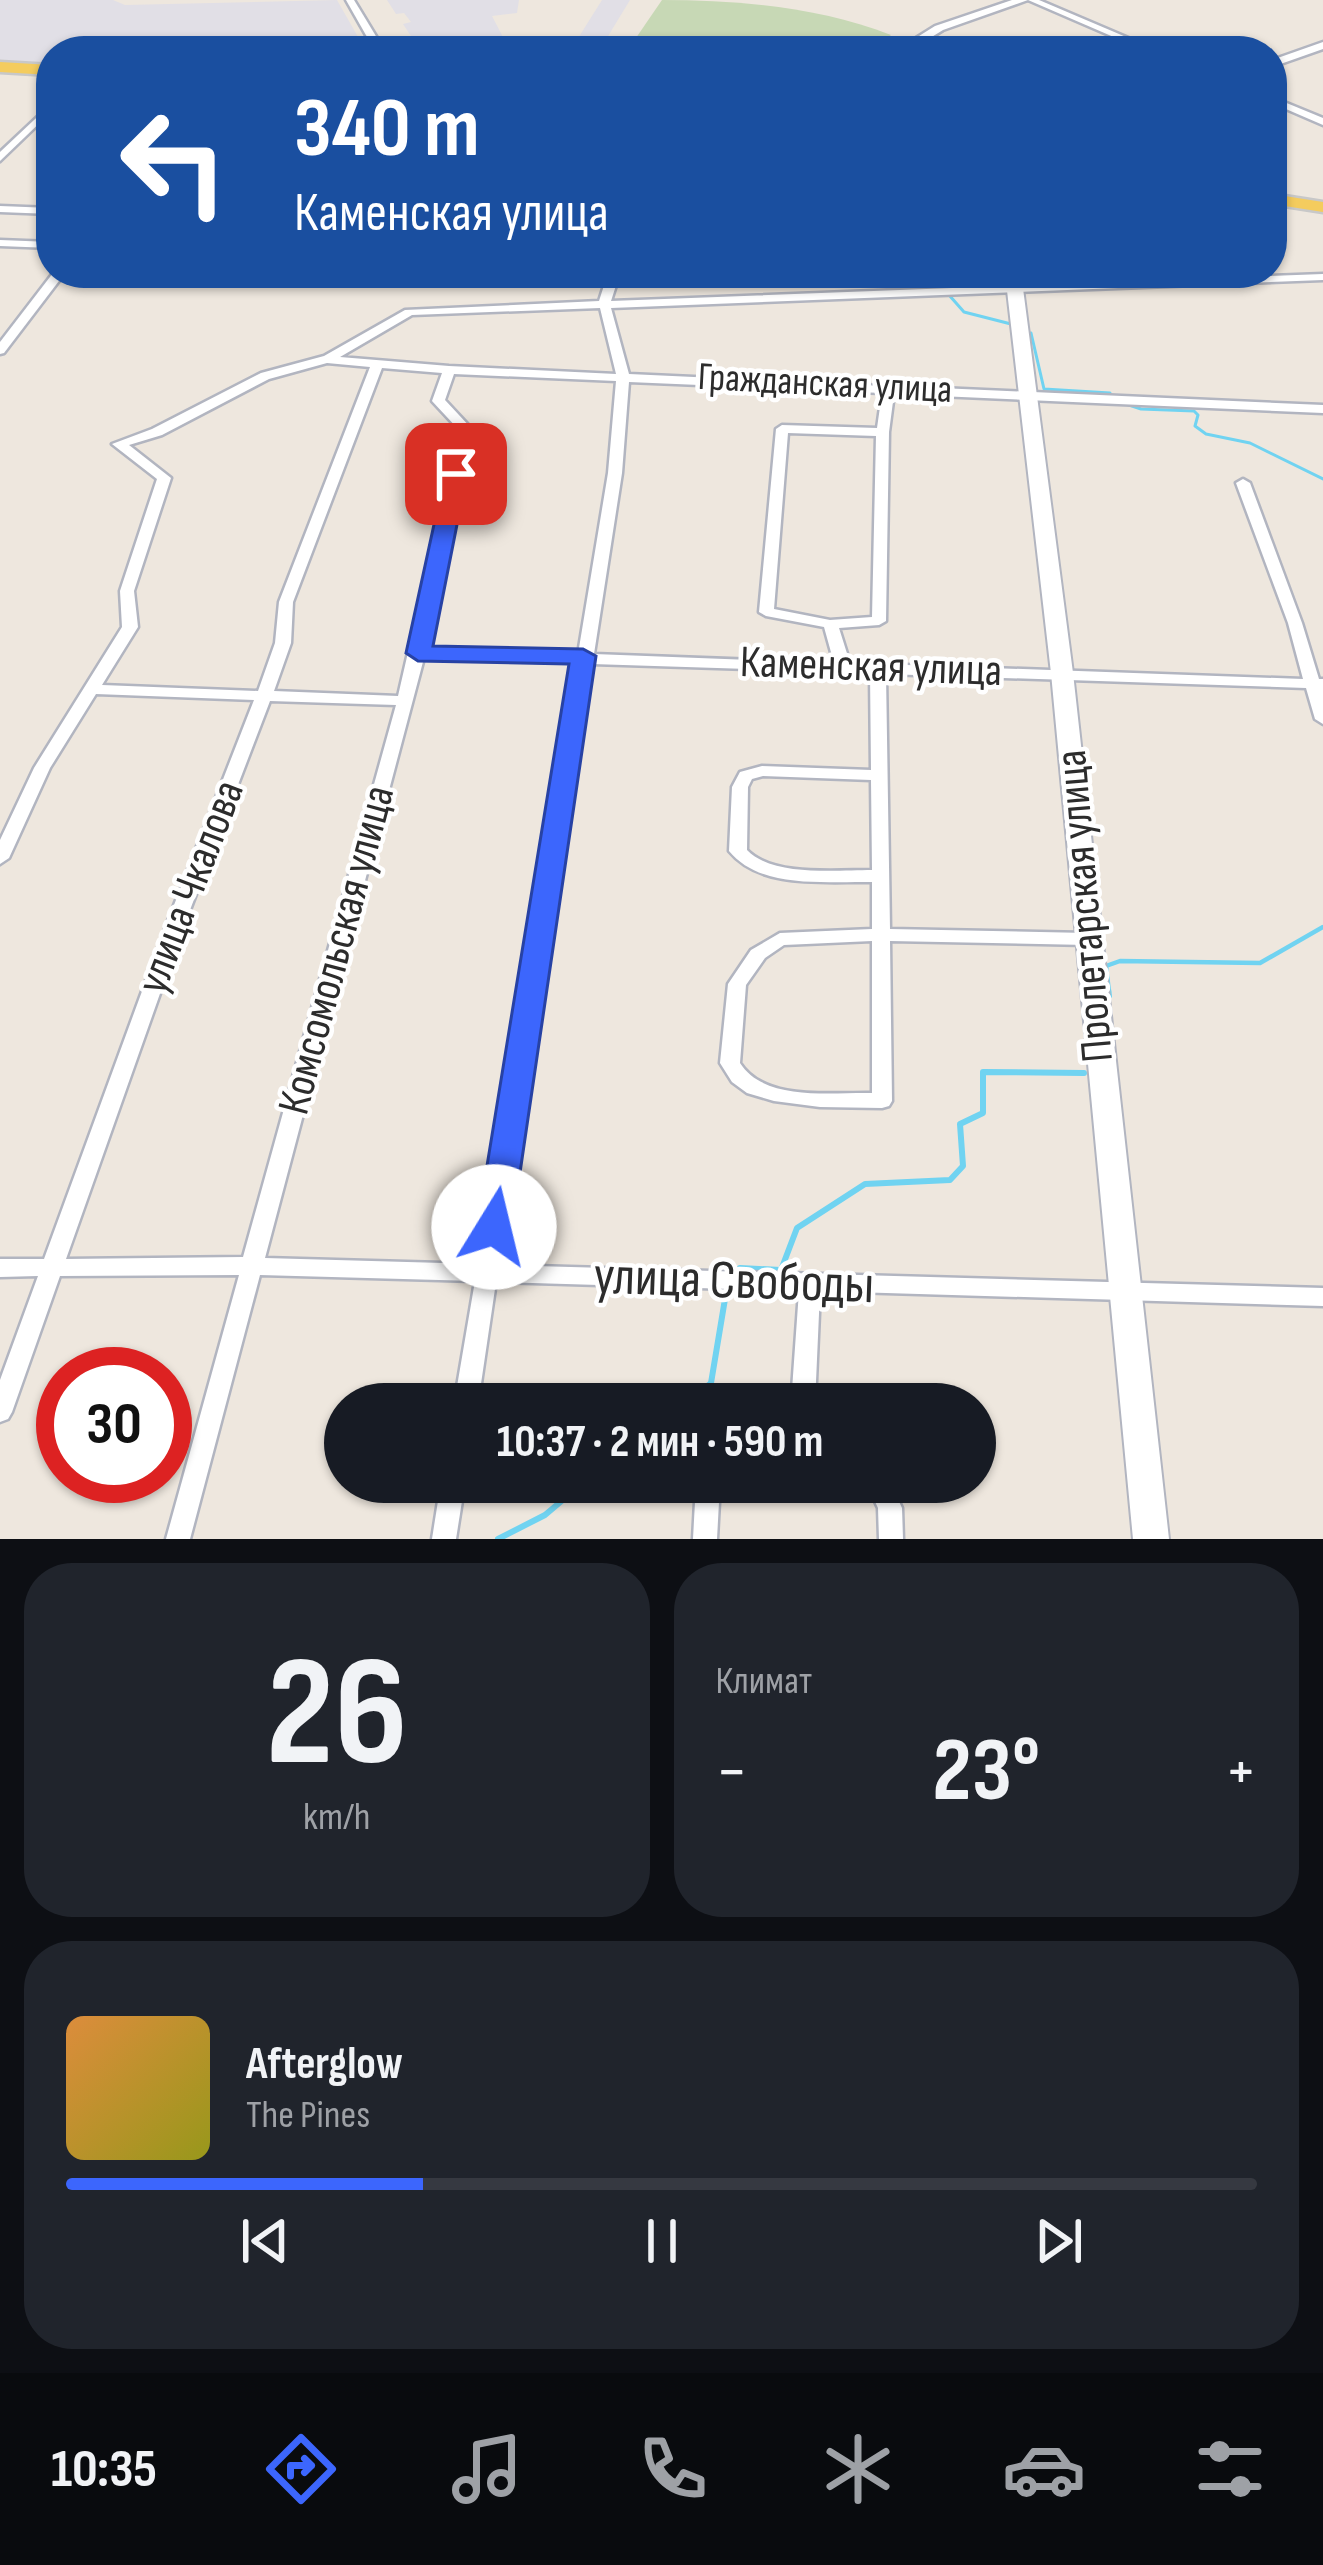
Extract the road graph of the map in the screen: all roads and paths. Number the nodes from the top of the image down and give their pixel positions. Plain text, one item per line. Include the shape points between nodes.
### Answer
1 (350, 0) edge
2 (1023, 0) edge
3 (1032, 0) edge
4 (371, 36) edge
5 (926, 36) edge
6 (1118, 36) edge
7 (1323, 45) edge
8 (1287, 58) edge
9 (0, 67) edge
10 (36, 69) edge
11 (1287, 106) edge
12 (36, 122) edge
13 (1323, 122) edge
14 (0, 158) edge
15 (1287, 201) edge
16 (1323, 207) edge
17 (0, 209) edge
18 (36, 210) edge
19 (0, 244) edge
20 (36, 245) edge
21 (1287, 278) edge
22 (1323, 278) edge
23 (48, 288) edge
24 (609, 288) edge
25 (884, 288) edge
26 (1016, 288) edge
27 (604, 303) junction
28 (0, 350) edge
29 (328, 359) junction
30 (378, 363) junction
31 (449, 370) junction
32 (623, 375) junction
33 (890, 387) junction
34 (1030, 394) junction
35 (1323, 409) edge
36 (883, 432) junction
37 (1243, 483) dead end
38 (830, 624) junction
39 (418, 653) junction
40 (583, 656) junction
41 (843, 666) junction
42 (878, 668) junction
43 (1063, 673) junction
44 (1316, 684) edge
45 (92, 689) junction
46 (263, 695) junction
47 (406, 701) junction
48 (1323, 719) edge
49 (880, 776) junction
50 (0, 858) edge
51 (879, 876) junction
52 (880, 935) junction
53 (1088, 939) junction
54 (250, 1266) junction
55 (0, 1268) edge
56 (51, 1269) junction
57 (487, 1273) junction
58 (810, 1283) junction
59 (1123, 1294) junction
60 (1323, 1297) edge
61 (469, 1383) edge
62 (804, 1383) edge
63 (0, 1412) edge
64 (449, 1503) edge
65 (707, 1503) edge
66 (888, 1503) edge
67 (178, 1539) edge
68 (443, 1539) edge
69 (705, 1539) edge
70 (891, 1539) edge
71 (1151, 1539) edge

1 - 4 street
2 - 5 street
3 - 6 street
7 - 8 street
9 - 10 main road
11 - 13 street
12 - 14 street
15 - 16 main road
17 - 18 street
19 - 20 street
21 - 22 street
23 - 28 street
24 - 27 street
25 - 27 street
26 - 34 main road, Пролетарская улица
27 - 29 street via 409,312
27 - 32 street
29 - 30 street, Гражданская улица
29 - 45 street via 265,376 119,445 164,478 128,591 130,627
30 - 31 street, Гражданская улица
30 - 46 street, улица Чкалова via 286,602 283,643
31 - 32 street, Гражданская улица
31 - 39 street, Комсомольская улица via 438,401 466,429
32 - 33 street, Гражданская улица
32 - 40 street
33 - 34 street, Гражданская улица
33 - 36 street
34 - 35 street, Гражданская улица
34 - 43 main road, Пролетарская улица
36 - 38 street via 879,621
36 - 38 street via 782,429 766,612
37 - 44 street
38 - 41 street
39 - 40 street, Каменская улица
39 - 47 street, Комсомольская улица
40 - 41 street, Каменская улица
40 - 57 street
41 - 42 street, Каменская улица
42 - 43 street, Каменская улица
42 - 49 street
43 - 44 street, Каменская улица
43 - 53 main road, Пролетарская улица
44 - 48 street
45 - 46 street
45 - 50 street via 42,768
46 - 47 street
46 - 56 street, улица Чкалова
47 - 54 street, Комсомольская улица
49 - 51 street
49 - 51 street via 746,776 738,851 770,870
51 - 52 street
52 - 52 street via 882,1101 761,1093 741,1082 730,1064 736,984 758,954 796,935
52 - 53 street
53 - 59 main road, Пролетарская улица
54 - 56 street, улица Свободы
54 - 57 street, улица Свободы
54 - 67 street, Комсомольская улица
55 - 56 street, улица Свободы
56 - 63 street, улица Чкалова
57 - 58 street, улица Свободы
57 - 61 street
58 - 59 street, улица Свободы
58 - 62 street
59 - 60 street, улица Свободы
59 - 71 main road, Пролетарская улица
64 - 68 street
65 - 69 street
66 - 70 street

